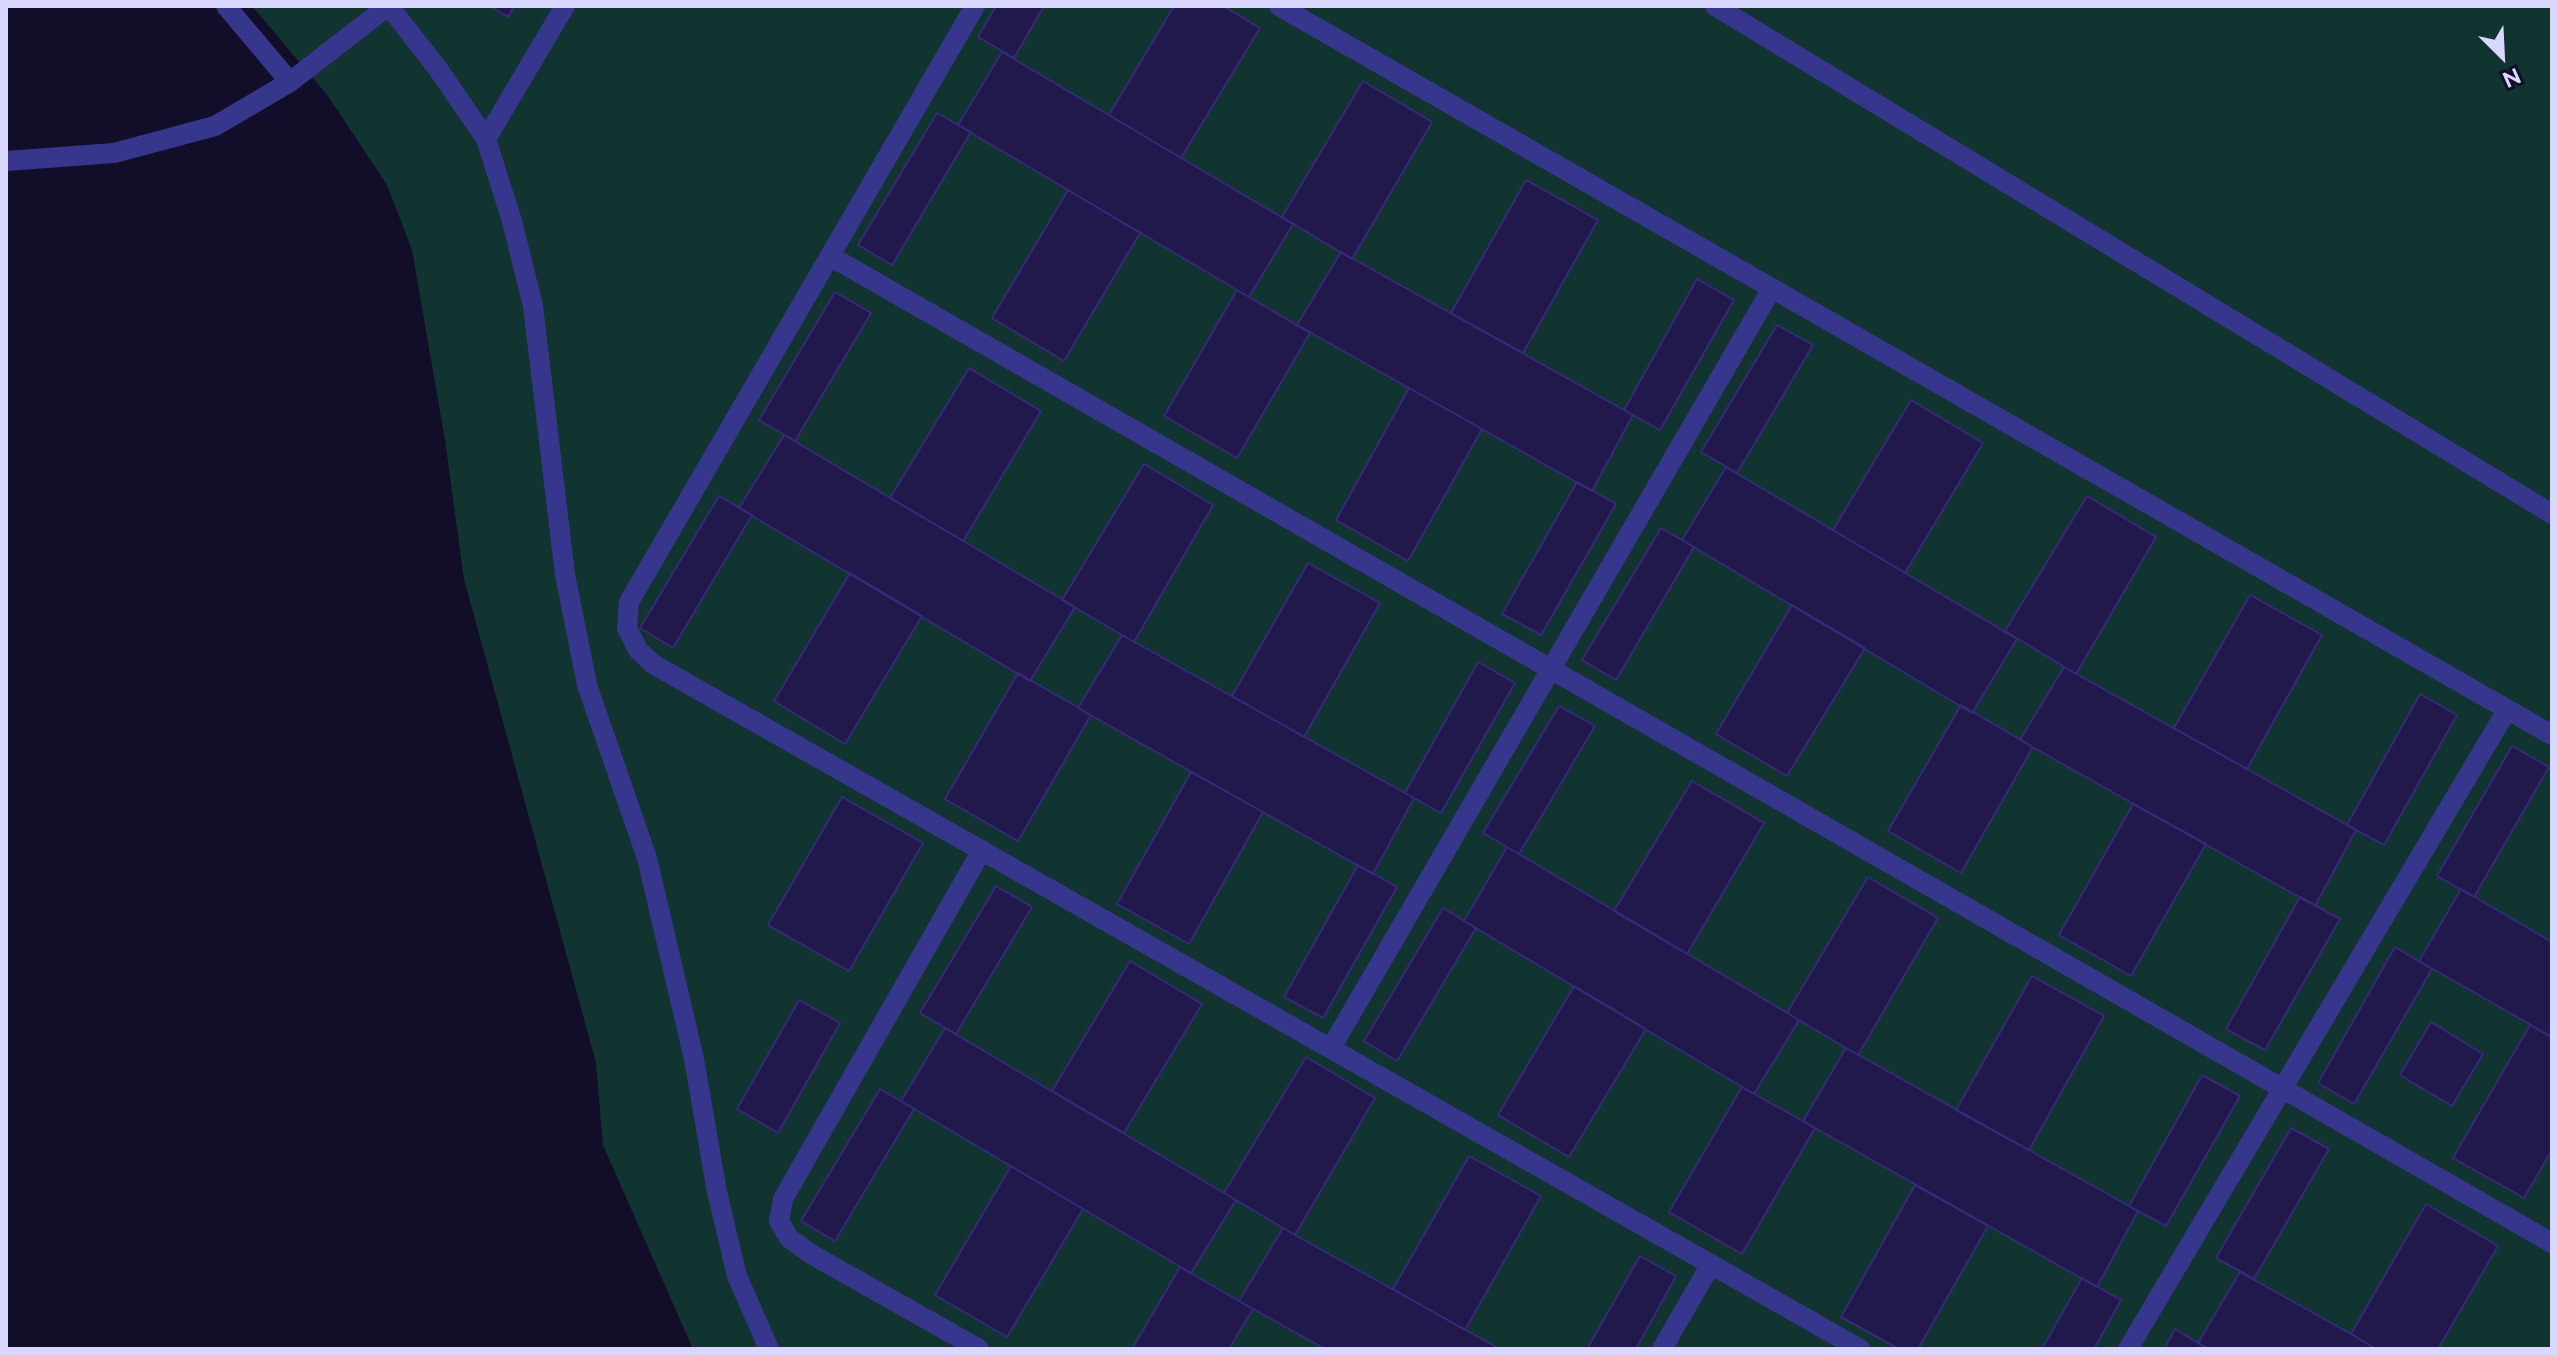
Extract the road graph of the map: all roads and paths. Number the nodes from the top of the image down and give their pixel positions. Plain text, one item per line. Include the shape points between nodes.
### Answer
1 (226, 6) edge
2 (388, 6) edge
3 (565, 6) edge
4 (975, 6) edge
5 (1279, 6) edge
6 (1715, 6) edge
7 (290, 82) junction
8 (486, 139) junction
9 (6, 161) edge
10 (830, 256) junction
11 (1771, 290) junction
12 (2552, 514) edge
13 (1550, 669) junction
14 (2507, 710) junction
15 (2552, 735) edge
16 (982, 850) junction
17 (1331, 1048) junction
18 (2282, 1088) junction
19 (2552, 1243) edge
20 (1711, 1264) junction
21 (769, 1349) edge
22 (979, 1349) edge
23 (1662, 1349) edge
24 (1860, 1349) edge
25 (2128, 1349) edge

1 - 7 street
2 - 7 street
2 - 8 street
3 - 8 street
4 - 10 street
5 - 11 street
6 - 12 street
7 - 9 street via 215,126 114,153
8 - 21 street via 533,306 565,575 587,685 647,858 737,1276
10 - 13 street
10 - 16 street via 629,602 627,628 653,664
11 - 13 street
11 - 14 street
13 - 17 street
13 - 18 street
14 - 15 street
14 - 18 street
16 - 17 street
16 - 22 street via 783,1199 779,1221 789,1238 811,1254
17 - 20 street
18 - 19 street
18 - 25 street
20 - 23 street
20 - 24 street

